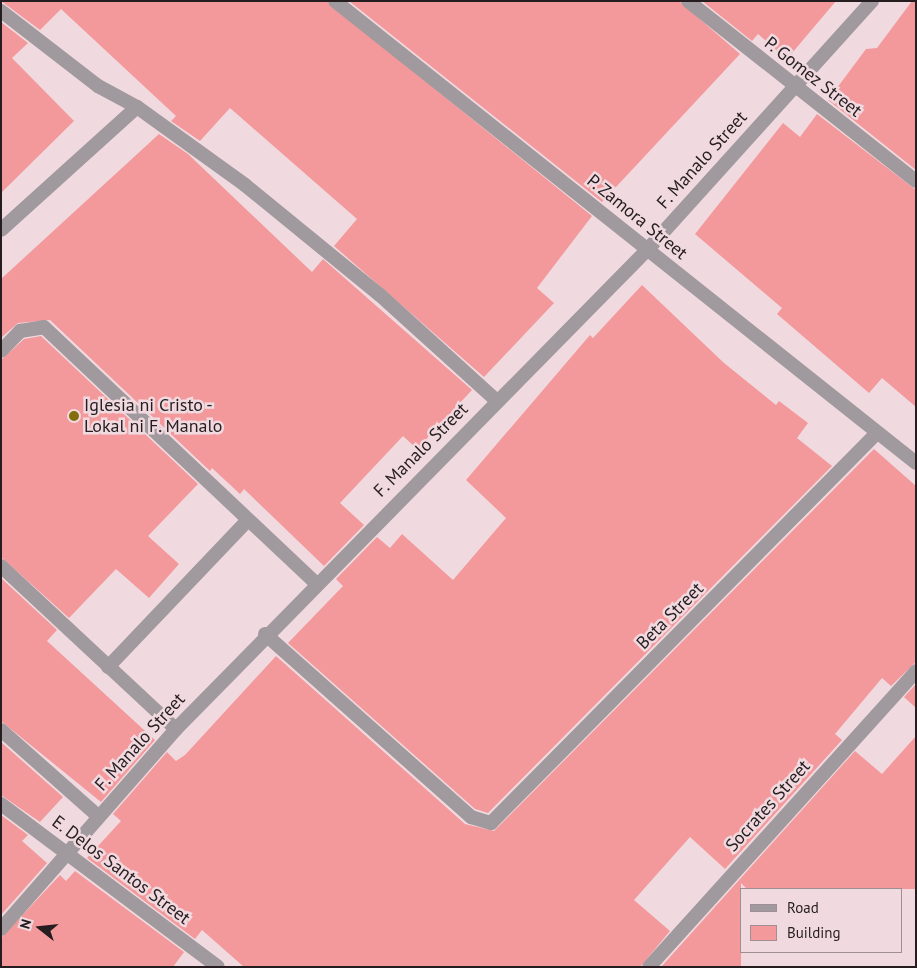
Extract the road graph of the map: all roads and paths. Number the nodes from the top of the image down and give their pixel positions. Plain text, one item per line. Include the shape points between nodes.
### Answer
1 (335, 1) edge
2 (688, 1) edge
3 (872, 1) edge
4 (1, 12) edge
5 (793, 86) junction
6 (137, 107) junction
7 (916, 181) edge
8 (1, 230) edge
9 (648, 249) junction
10 (1, 351) edge
11 (497, 401) junction
12 (876, 434) junction
13 (916, 464) edge
14 (246, 522) junction
15 (1, 566) edge
16 (316, 583) junction
17 (265, 634) junction
18 (108, 667) junction
19 (916, 671) edge
20 (176, 728) junction
21 (1, 730) edge
22 (1, 804) edge
23 (98, 816) junction
24 (68, 851) junction
25 (1, 929) edge
26 (218, 967) edge
27 (649, 967) edge

1 - 9 street, P. Zamora Street
2 - 5 street, P. Gomez Street
3 - 5 street, F. Manalo Street
4 - 6 street via 98,86
5 - 7 street, P. Gomez Street
5 - 9 street, F. Manalo Street
6 - 8 street
6 - 11 street via 245,185 373,289
9 - 11 street, F. Manalo Street
9 - 12 street, P. Zamora Street
10 - 14 street via 20,332 44,327
11 - 16 street, F. Manalo Street
12 - 13 street, P. Zamora Street
12 - 17 street, Beta Street via 491,823 471,816
14 - 16 street
14 - 18 street
15 - 18 street
16 - 17 street, F. Manalo Street
17 - 20 street, F. Manalo Street
18 - 20 street
19 - 27 street, Socrates Street
20 - 23 street, F. Manalo Street
21 - 23 street
22 - 24 street, E. Delos Santos Street
23 - 24 street, F. Manalo Street
24 - 25 street, F. Manalo Street
24 - 26 street, E. Delos Santos Street

